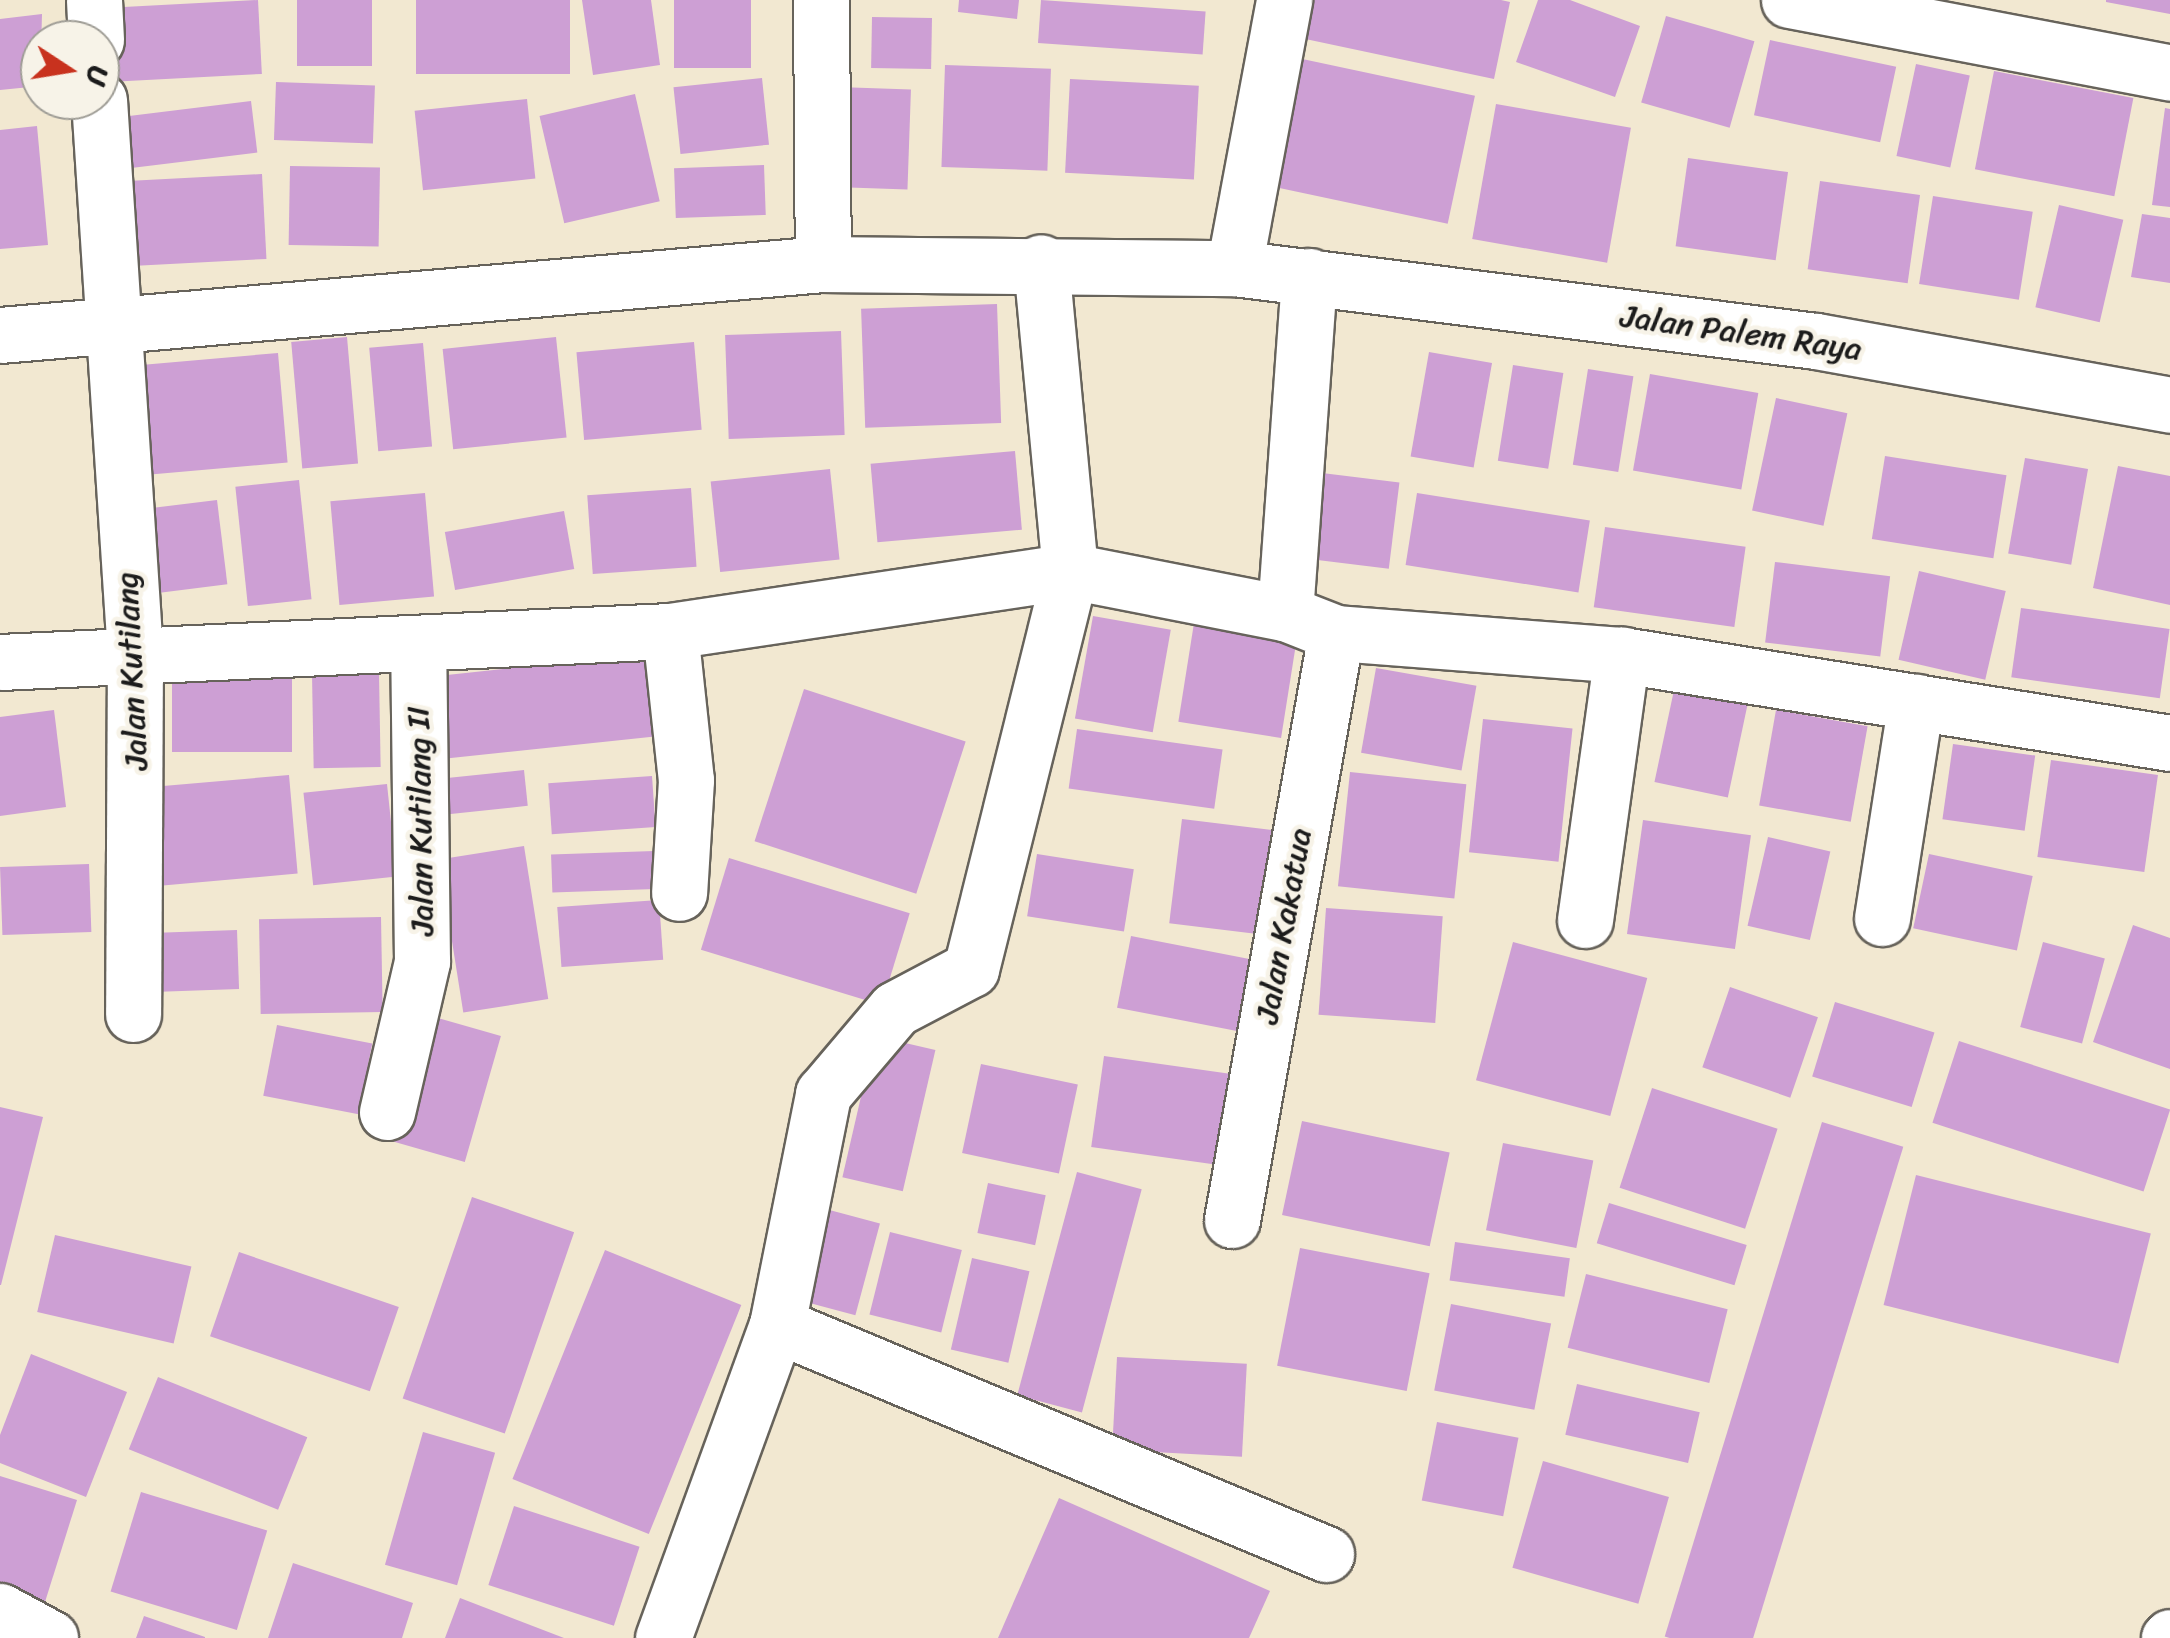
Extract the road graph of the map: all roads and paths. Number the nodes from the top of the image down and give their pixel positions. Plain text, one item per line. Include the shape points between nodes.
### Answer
1 (820, 0) edge
2 (1284, 0) edge
3 (1789, 0) edge
4 (1925, 12) edge
5 (2170, 73) edge
6 (100, 120) edge
7 (1041, 262) junction
8 (823, 264) junction
9 (1234, 268) junction
10 (1309, 276) junction
11 (109, 328) junction
12 (0, 335) edge
13 (2170, 406) edge
14 (1070, 571) junction
15 (1285, 613) junction
16 (670, 632) junction
17 (1336, 633) junction
18 (418, 647) junction
19 (135, 654) junction
20 (1622, 654) junction
21 (0, 662) edge
22 (1916, 702) junction
23 (2170, 743) edge
24 (679, 893) dead end
25 (1882, 918) dead end
26 (1585, 920) dead end
27 (133, 1014) dead end
28 (387, 1112) dead end
29 (1232, 1220) dead end
30 (776, 1325) junction
31 (1326, 1554) dead end
32 (0, 1612) edge
33 (50, 1638) edge
34 (663, 1638) edge

1 - 8 street
2 - 9 street
3 - 4 street
4 - 5 street
6 - 11 street, Jalan Kutilang
7 - 8 street, Jalan Palem Raya
7 - 9 street, Jalan Palem Raya
7 - 14 street
8 - 11 street, Jalan Palem Raya
9 - 10 street, Jalan Palem Raya
10 - 13 street, Jalan Palem Raya via 1816,341
10 - 15 street
11 - 12 street, Jalan Palem Raya
11 - 19 street, Jalan Kutilang
14 - 15 street
14 - 16 street
14 - 30 street via 971,969 895,1009 823,1094
15 - 17 street
16 - 18 street
16 - 24 street via 686,780
17 - 20 street
17 - 29 street, Jalan Kakatua
18 - 19 street
18 - 28 street, Jalan Kutilang II via 422,961
19 - 21 street
19 - 27 street, Jalan Kutilang
20 - 22 street
20 - 26 street
22 - 23 street
22 - 25 street
30 - 31 street
30 - 34 street
32 - 33 street

